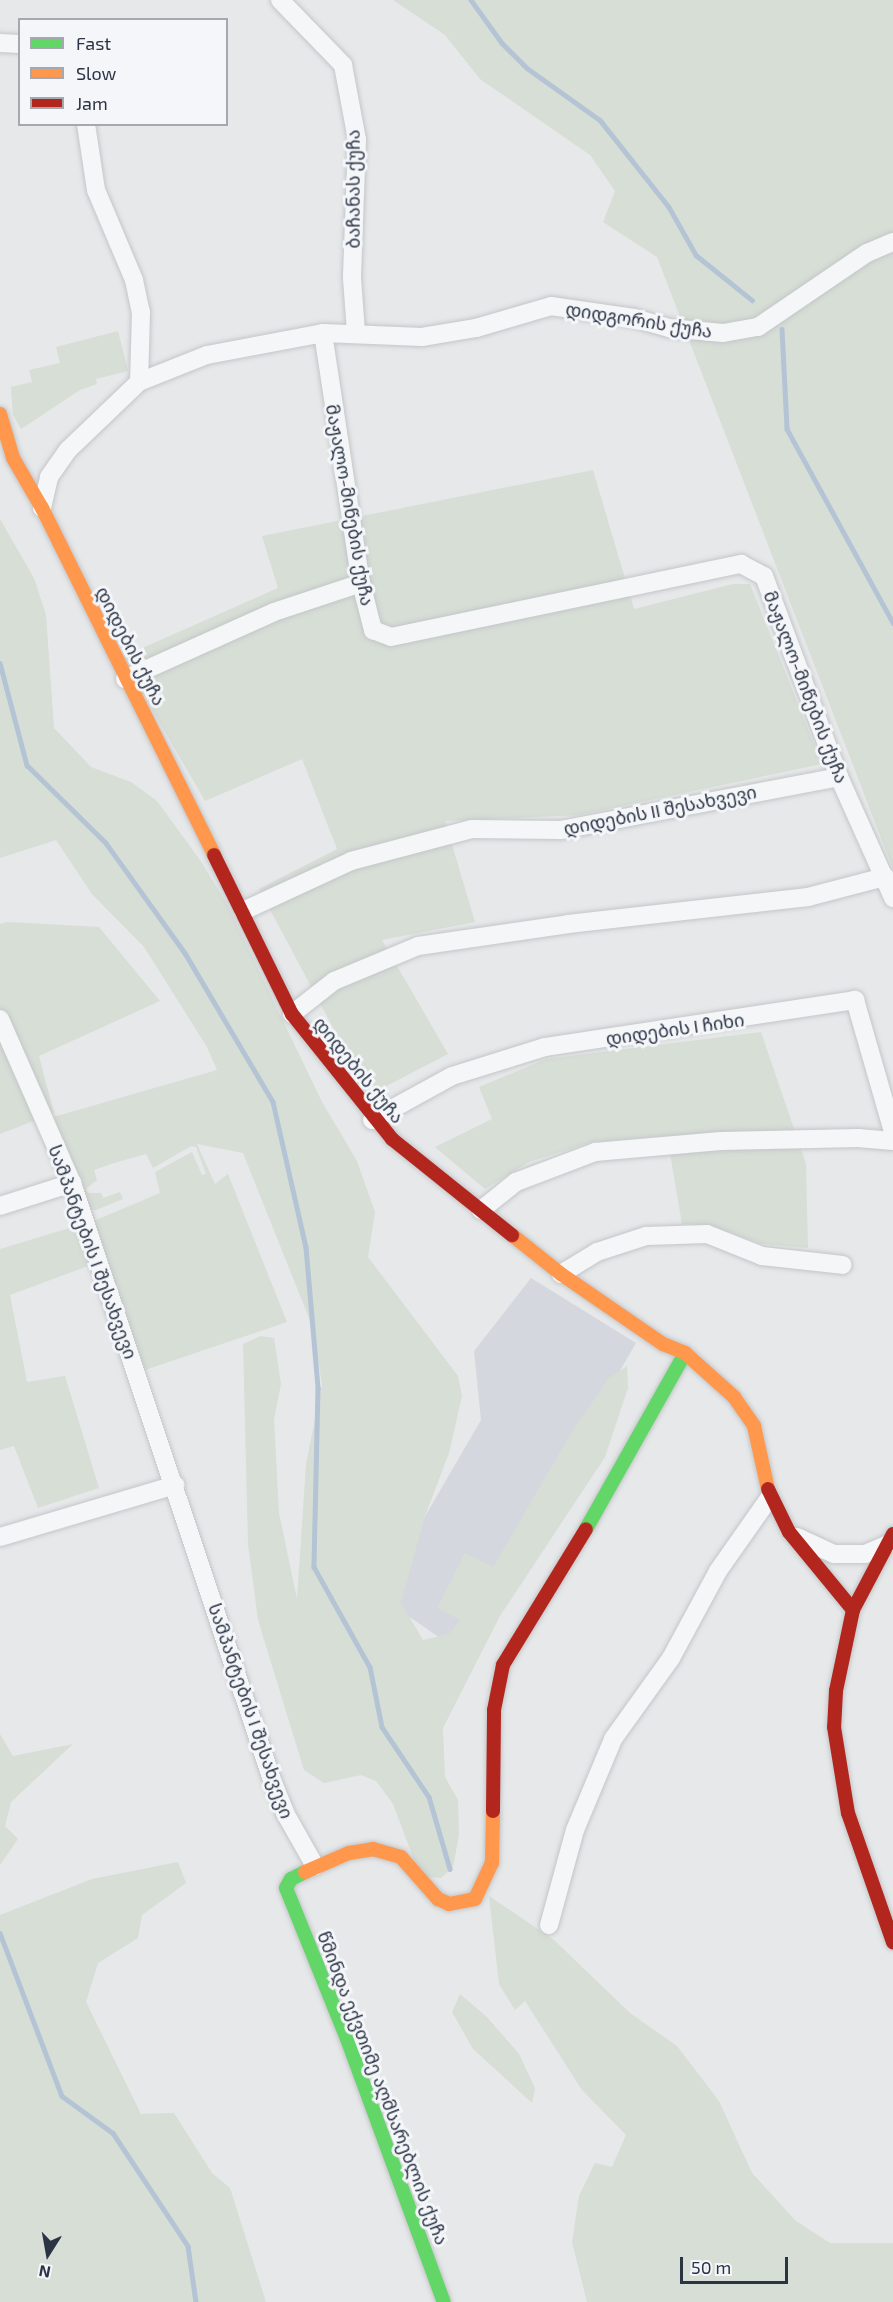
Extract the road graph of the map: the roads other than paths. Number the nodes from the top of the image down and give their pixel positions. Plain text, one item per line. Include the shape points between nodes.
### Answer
1 (280, 0) edge
2 (0, 44) edge
3 (18, 44) edge
4 (86, 126) edge
5 (893, 242) edge
6 (323, 333) junction
7 (356, 333) junction
8 (139, 382) junction
9 (0, 414) edge
10 (42, 508) junction
11 (361, 583) junction
12 (125, 679) junction
13 (839, 777) junction
14 (885, 877) junction
15 (893, 898) edge
16 (243, 910) junction
17 (292, 1014) junction
18 (0, 1019) edge
19 (8, 1054) edge
20 (372, 1120) junction
21 (893, 1132) edge
22 (893, 1141) edge
23 (72, 1183) junction
24 (0, 1206) edge
25 (481, 1210) junction
26 (843, 1265) dead end
27 (561, 1274) junction
28 (685, 1353) junction
29 (175, 1485) junction
30 (770, 1497) junction
31 (789, 1532) junction
32 (0, 1537) edge
33 (889, 1540) edge
34 (853, 1610) junction
35 (315, 1866) junction
36 (549, 1925) dead end
37 (893, 1942) edge
38 (444, 2302) edge

1 - 7 street, ბაჩანას ქუჩა via 343,65 357,140 352,278
2 - 3 street
4 - 8 street via 96,190 134,280 141,312
5 - 7 street, დიდგორის ქუჩა via 867,253 787,310 746,329 723,333 669,328 634,318 551,306 476,328 422,337
6 - 7 street, დიდგორის ქუჩა
6 - 8 street, დიდგორის ქუჩა via 207,355
6 - 11 street, მაჟალო-მიწების ქუჩა
8 - 10 street, დიდგორის ქუჩა via 68,450 50,477
9 - 10 street, დიდების ქუჩა via 13,458
10 - 12 street, დიდების ქუჩა
11 - 12 street via 274,612
11 - 13 street, მაჟალო-მიწების ქუჩა via 373,630 391,637 741,564 764,576
12 - 16 street, დიდების ქუჩა
13 - 14 street, მაჟალო-მიწების ქუჩა
13 - 16 street, დიდების II შესახვევი via 561,830 472,829 351,861
14 - 15 street, მაჟალო-მიწების ქუჩა
14 - 17 street via 808,897 568,924 418,946 334,981
16 - 17 street, დიდების ქუჩა
17 - 20 street, დიდების ქუჩა
18 - 19 street, სამპანტების I შესახვევი
19 - 23 street, სამპანტების I შესახვევი
20 - 21 street, დიდების I ჩიხი via 452,1076 545,1047 855,1000
20 - 25 street, დიდების ქუჩა
22 - 25 street via 721,1141 596,1152 516,1182
23 - 24 street
23 - 29 street, სამპანტების I შესახვევი
25 - 27 street, დიდების ქუჩა
26 - 27 street via 762,1256 707,1234 697,1234 646,1236 597,1252
27 - 28 street, დიდების ქუჩა via 663,1344
28 - 30 street, დიდების ქუჩა via 734,1397 754,1426
28 - 35 street via 621,1471 503,1665 494,1710 492,1863 483,1889 475,1899 448,1904 438,1899 400,1857 374,1849 348,1853
29 - 32 street
29 - 35 street, სამპანტების I შესახვევი via 285,1813
30 - 31 street, დიდების ქუჩა
30 - 36 street via 718,1571 671,1658 613,1739 575,1830
31 - 33 street via 834,1554 865,1554
31 - 34 street, დიდების ქუჩა
33 - 34 street
34 - 37 street via 836,1691 834,1727 848,1813
35 - 38 street, წმინდა ექვთიმე აღმსარებლის ქუჩა via 291,1879 286,1888 347,2039

